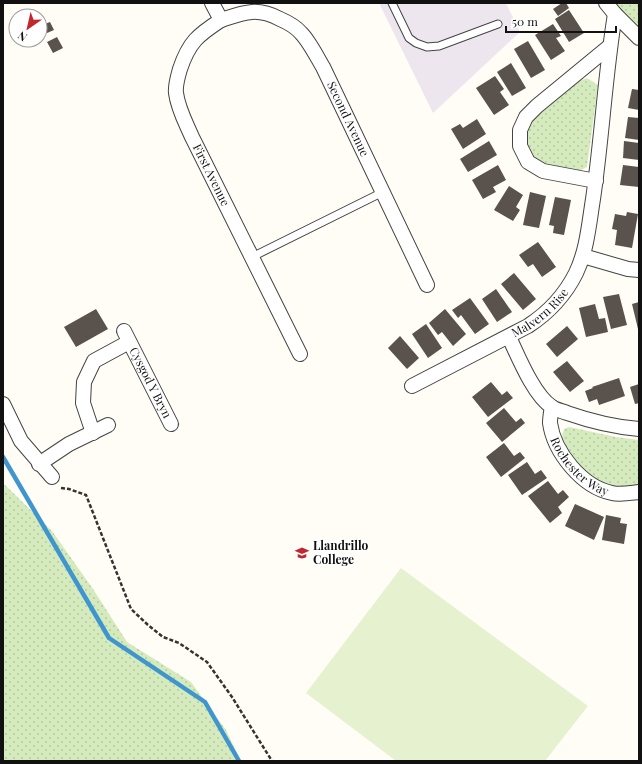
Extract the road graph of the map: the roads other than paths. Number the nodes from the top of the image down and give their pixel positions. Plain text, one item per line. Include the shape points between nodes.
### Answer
1 (212, 3) edge
2 (392, 3) edge
3 (606, 3) edge
4 (615, 14) junction
5 (221, 20) junction
6 (498, 24) dead end
7 (639, 38) edge
8 (610, 46) junction
9 (596, 181) junction
10 (383, 192) junction
11 (583, 256) junction
12 (252, 257) junction
13 (639, 270) edge
14 (427, 285) dead end
15 (509, 336) junction
16 (300, 354) dead end
17 (412, 386) dead end
18 (3, 404) edge
19 (552, 407) junction
20 (171, 424) dead end
21 (108, 425) dead end
22 (639, 429) edge
23 (92, 432) junction
24 (39, 464) junction
25 (52, 477) road end
26 (639, 492) edge

1 - 5 street
2 - 6 lane via 409,38 428,47 439,46
3 - 4 street
4 - 7 street
4 - 8 street, Malvern Rise
5 - 10 street, Second Avenue via 255,11 269,13 301,33 323,67
5 - 12 street, First Avenue via 191,43 178,76 176,92 192,137
8 - 9 street, Malvern Rise
8 - 9 street via 537,106 526,117 520,130 520,146 528,162 543,171
9 - 11 street, Malvern Rise
10 - 12 lane
10 - 14 street, Second Avenue
11 - 13 street
11 - 15 street, Malvern Rise via 576,273 555,303 542,317
12 - 16 street, First Avenue
15 - 17 street, Malvern Rise
15 - 19 street, Rochester Way via 539,395
18 - 24 street via 21,441
19 - 22 street, Rochester Way via 581,418
19 - 26 street, Rochester Way via 550,422 554,437 576,473 592,486 611,493
20 - 23 street, Cysgod Y Bryn via 126,337 94,361 84,382 83,403
21 - 23 street
23 - 24 street
24 - 25 street

